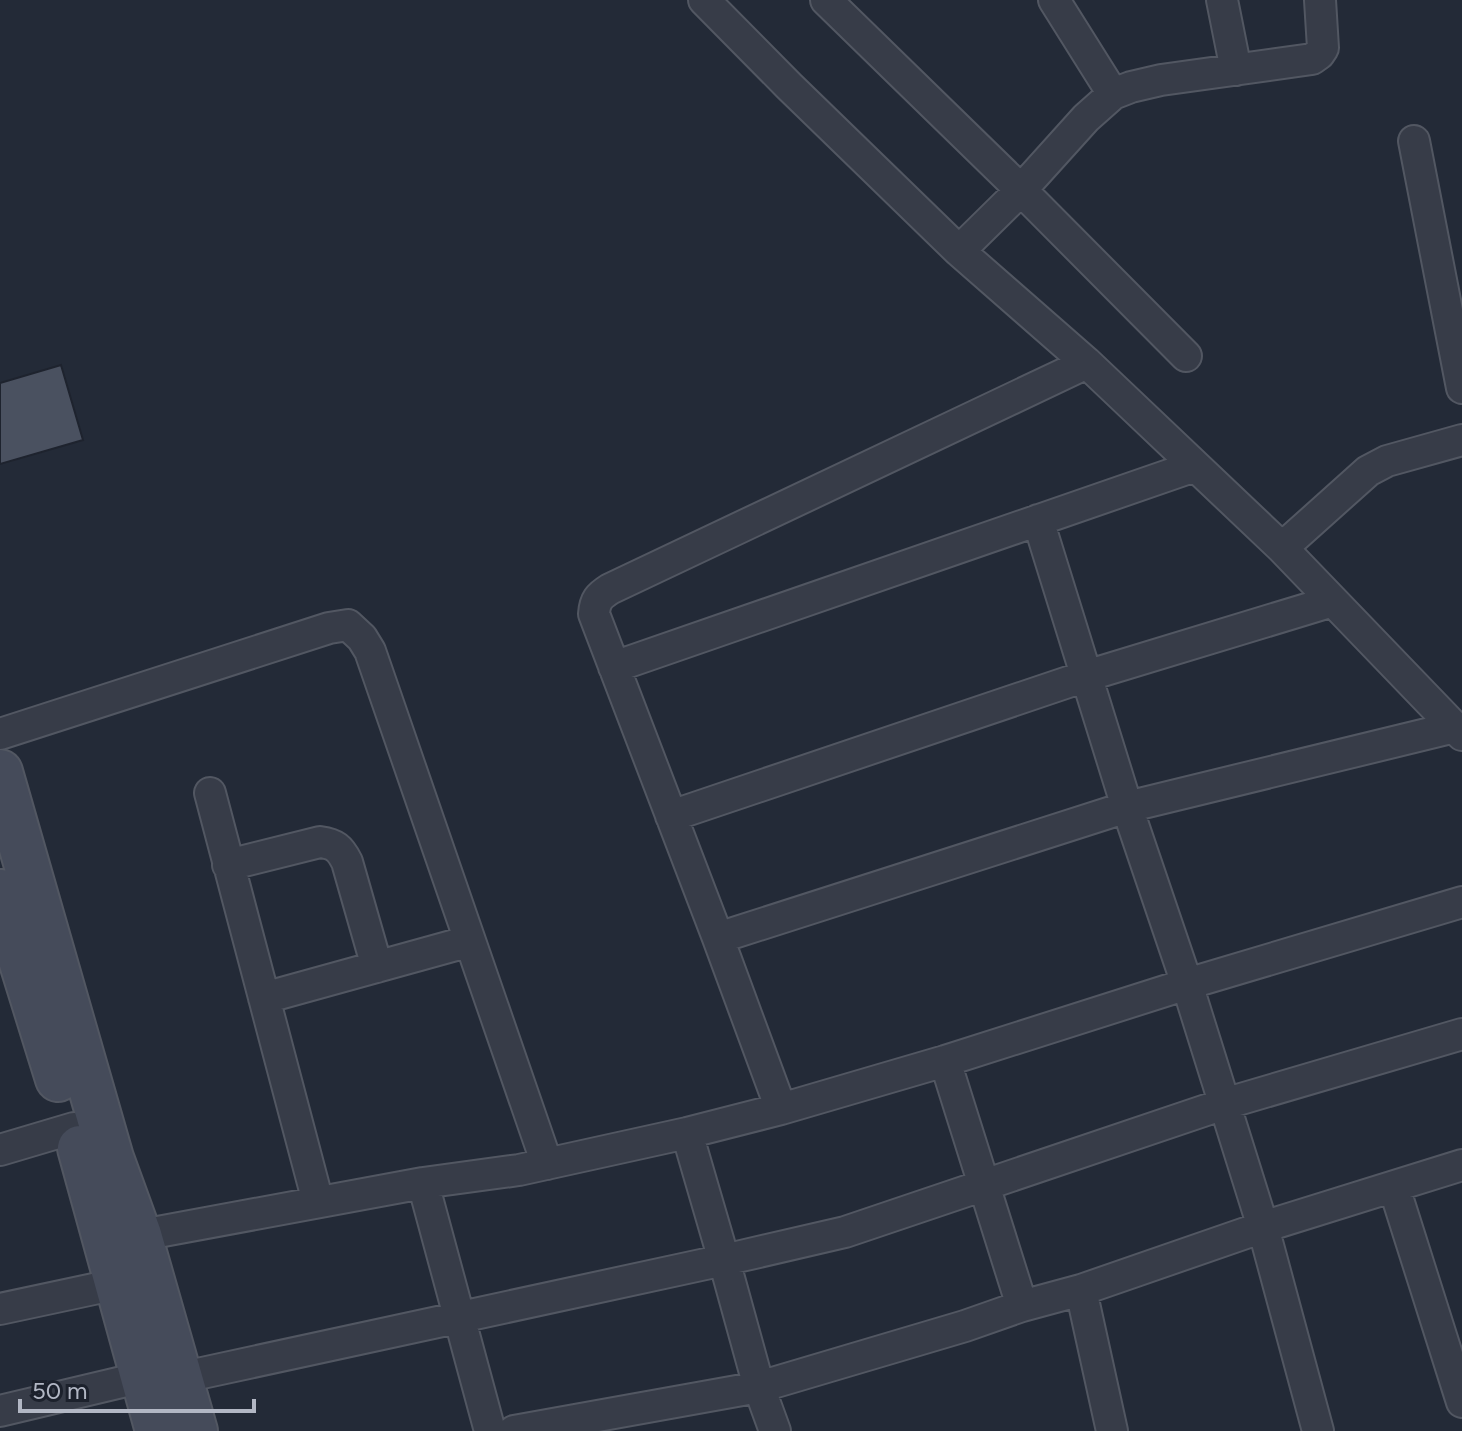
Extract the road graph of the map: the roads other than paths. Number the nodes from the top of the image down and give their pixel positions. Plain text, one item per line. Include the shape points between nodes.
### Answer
1 (704, 0) edge
2 (826, 0) edge
3 (1054, 0) edge
4 (1222, 0) edge
5 (1320, 0) edge
6 (1236, 70) junction
7 (1113, 94) junction
8 (1414, 141) dead end
9 (1021, 190) junction
10 (959, 251) junction
11 (1186, 356) dead end
12 (1087, 363) junction
13 (1462, 388) edge
14 (1462, 440) edge
15 (1195, 466) junction
16 (1038, 520) junction
17 (1282, 548) junction
18 (1333, 601) junction
19 (614, 667) junction
20 (1086, 676) junction
21 (1458, 731) edge
22 (0, 734) edge
23 (0, 772) edge
24 (210, 793) dead end
25 (1127, 807) junction
26 (671, 816) junction
27 (228, 865) junction
28 (0, 892) edge
29 (1462, 902) edge
30 (718, 938) junction
31 (470, 941) junction
32 (9, 954) edge
33 (377, 967) junction
34 (1187, 984) junction
35 (264, 998) junction
36 (1462, 1034) edge
37 (945, 1061) junction
38 (1224, 1104) junction
39 (781, 1109) junction
40 (74, 1128) junction
41 (687, 1133) junction
42 (0, 1150) edge
43 (547, 1164) junction
44 (1462, 1165) edge
45 (423, 1183) junction
46 (983, 1186) junction
47 (1394, 1187) junction
48 (318, 1202) junction
49 (1263, 1227) junction
50 (122, 1238) junction
51 (724, 1260) junction
52 (117, 1284) junction
53 (1081, 1290) junction
54 (1022, 1306) junction
55 (0, 1309) edge
56 (460, 1318) junction
57 (161, 1377) junction
58 (759, 1387) junction
59 (1462, 1402) edge
60 (0, 1411) edge
61 (158, 1431) edge
62 (195, 1431) edge
63 (490, 1431) edge
64 (514, 1431) edge
65 (775, 1431) edge
66 (1112, 1431) edge
67 (1318, 1431) edge

1 - 10 street
2 - 9 street
3 - 7 street
4 - 6 street
5 - 6 street via 1319,54
6 - 7 street via 1161,80
7 - 9 street
8 - 13 street
9 - 10 street
9 - 11 street
10 - 12 street
12 - 15 street
12 - 19 street via 599,596 594,614
14 - 17 street via 1368,471
15 - 16 street
15 - 17 street
16 - 19 street
16 - 20 street
17 - 18 street
18 - 20 street
18 - 21 street
19 - 26 street
20 - 25 street
20 - 26 street
21 - 25 street
22 - 31 street via 348,625 370,651
23 - 50 main road via 111,1158
24 - 27 street
25 - 30 street
25 - 34 street
26 - 30 street
27 - 33 street via 320,842 333,844 347,862
27 - 35 street
28 - 32 main road
29 - 34 street
30 - 39 street
31 - 33 street
31 - 43 street
32 - 40 main road
33 - 35 street
34 - 37 street
34 - 38 street
35 - 48 street
36 - 38 street
37 - 39 street
37 - 46 street
38 - 46 street
38 - 49 street
39 - 41 street
40 - 42 street
40 - 50 main road
41 - 43 street
41 - 51 street
43 - 45 street
44 - 47 street
45 - 48 street
45 - 56 street
46 - 51 street via 845,1232
46 - 54 street
47 - 49 street
47 - 59 street
48 - 50 street
49 - 53 street
49 - 67 street
50 - 52 main road
50 - 57 main road
51 - 56 street
51 - 58 street
52 - 55 street
52 - 57 main road
53 - 54 street
53 - 66 street
54 - 58 street
56 - 57 street
56 - 63 street
57 - 60 street
57 - 61 main road
57 - 62 main road
58 - 64 street
58 - 65 street

